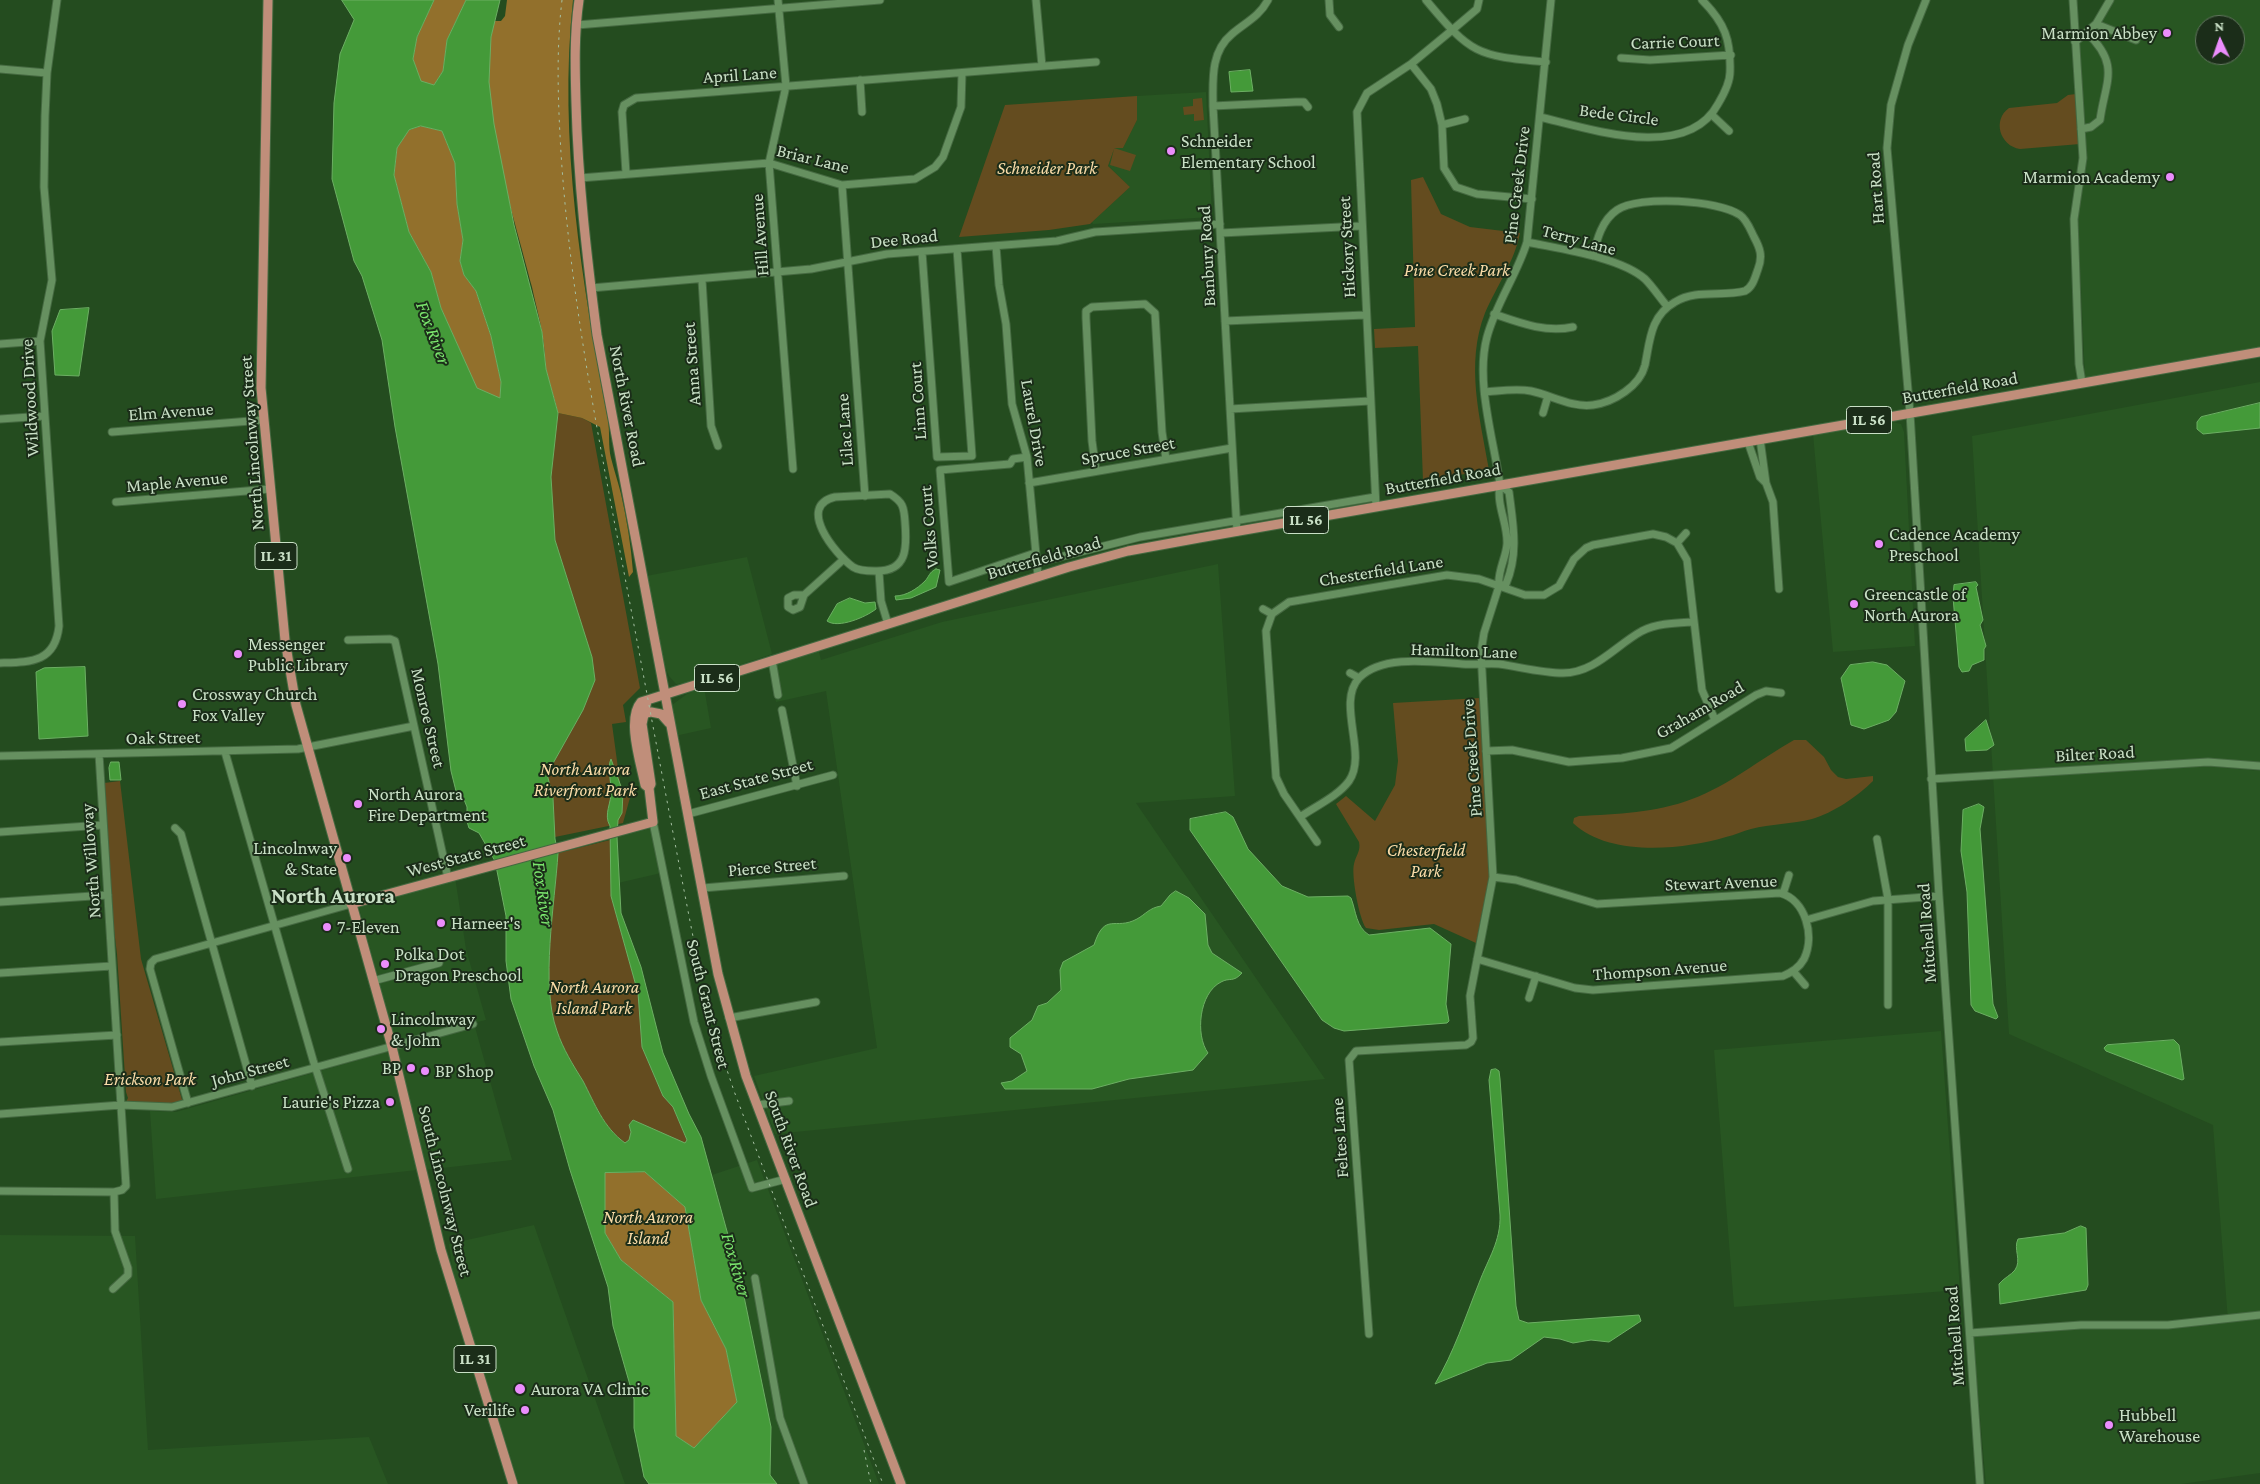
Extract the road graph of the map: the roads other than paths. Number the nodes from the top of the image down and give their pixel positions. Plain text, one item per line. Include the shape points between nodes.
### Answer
1 (57, 0) edge
2 (268, 0) edge
3 (579, 0) edge
4 (778, 0) edge
5 (880, 0) edge
6 (1036, 0) edge
7 (1268, 0) edge
8 (1329, 0) edge
9 (1426, 0) edge
10 (1479, 0) edge
11 (1551, 0) edge
12 (1703, 0) edge
13 (1926, 0) edge
14 (2073, 0) edge
15 (2110, 0) edge
16 (779, 8) junction
17 (577, 24) junction
18 (2096, 24) junction
19 (1339, 27) dead end
20 (1451, 31) junction
21 (2087, 32) junction
22 (2136, 40) dead end
23 (2076, 42) junction
24 (1730, 55) junction
25 (1621, 58) dead end
26 (1096, 62) dead end
27 (1546, 62) junction
28 (1411, 64) junction
29 (1042, 66) junction
30 (0, 68) edge
31 (48, 73) junction
32 (962, 73) junction
33 (860, 80) junction
34 (786, 86) junction
35 (1213, 106) junction
36 (1308, 107) dead end
37 (862, 112) dead end
38 (1712, 115) junction
39 (1540, 117) junction
40 (1464, 119) dead end
41 (1442, 125) junction
42 (2081, 130) junction
43 (1729, 131) dead end
44 (769, 163) junction
45 (626, 174) junction
46 (580, 178) junction
47 (842, 186) junction
48 (1532, 199) junction
49 (1220, 224) junction
50 (1361, 226) junction
51 (1221, 233) junction
52 (1527, 242) junction
53 (996, 246) junction
54 (957, 249) junction
55 (922, 252) junction
56 (1593, 256) junction
57 (848, 262) junction
58 (777, 273) junction
59 (702, 280) junction
60 (591, 288) junction
61 (1667, 306) junction
62 (1494, 314) junction
63 (1366, 315) junction
64 (1225, 321) junction
65 (1574, 327) dead end
66 (40, 341) junction
67 (0, 344) edge
68 (2260, 352) edge
69 (1907, 378) joint
70 (2082, 383) junction
71 (1485, 392) junction
72 (1548, 396) junction
73 (1370, 401) junction
74 (1230, 409) junction
75 (1543, 413) dead end
76 (1910, 413) junction
77 (45, 416) junction
78 (0, 419) edge
79 (263, 420) junction
80 (112, 432) dead end
81 (1760, 440) junction
82 (1748, 442) junction
83 (718, 446) dead end
84 (1232, 448) junction
85 (1027, 457) junction
86 (1166, 459) junction
87 (793, 469) dead end
88 (1096, 471) junction
89 (1029, 483) junction
90 (1766, 483) junction
91 (1500, 485) junction
92 (270, 489) junction
93 (865, 496) junction
94 (1375, 496) junction
95 (116, 502) dead end
96 (1376, 507) junction
97 (1236, 520) junction
98 (1237, 532) junction
99 (1686, 533) dead end
100 (1677, 543) junction
101 (1034, 552) junction
102 (844, 559) junction
103 (1036, 563) junction
104 (879, 572) junction
105 (1038, 576) junction
106 (949, 582) joint
107 (1500, 586) junction
108 (1779, 589) dead end
109 (804, 595) dead end
110 (1263, 609) dead end
111 (1272, 614) junction
112 (1694, 622) junction
113 (888, 624) junction
114 (348, 640) dead end
115 (772, 660) junction
116 (0, 663) edge
117 (1480, 664) junction
118 (1350, 673) dead end
119 (1359, 678) junction
120 (1781, 693) dead end
121 (665, 694) junction
122 (778, 695) dead end
123 (647, 702) junction
124 (782, 710) dead end
125 (644, 714) junction
126 (1715, 720) junction
127 (670, 725) junction
128 (414, 726) junction
129 (308, 748) junction
130 (1486, 751) junction
131 (225, 752) junction
132 (99, 754) junction
133 (0, 756) edge
134 (2260, 766) edge
135 (833, 775) dead end
136 (1931, 779) junction
137 (797, 786) junction
138 (649, 788) junction
139 (688, 814) junction
140 (1300, 817) junction
141 (653, 822) junction
142 (103, 825) junction
143 (175, 828) dead end
144 (0, 832) edge
145 (1877, 839) dead end
146 (1318, 842) dead end
147 (1790, 875) dead end
148 (844, 876) dead end
149 (1493, 876) junction
150 (448, 878) junction
151 (703, 888) junction
152 (1783, 894) junction
153 (108, 895) junction
154 (1939, 896) junction
155 (1888, 899) junction
156 (0, 902) edge
157 (352, 904) junction
158 (1806, 920) junction
159 (275, 926) junction
160 (212, 943) junction
161 (1477, 959) junction
162 (439, 963) dead end
163 (112, 966) junction
164 (1794, 971) junction
165 (0, 973) edge
166 (1536, 976) junction
167 (373, 981) junction
168 (1805, 985) dead end
169 (1530, 998) dead end
170 (816, 1002) dead end
171 (1888, 1006) dead end
172 (729, 1018) junction
173 (473, 1024) dead end
174 (117, 1034) junction
175 (0, 1042) edge
176 (1466, 1045) joint
177 (392, 1047) junction
178 (316, 1068) junction
179 (252, 1086) junction
180 (789, 1100) dead end
181 (188, 1103) junction
182 (121, 1105) junction
183 (758, 1105) junction
184 (0, 1114) edge
185 (348, 1169) dead end
186 (786, 1179) junction
187 (0, 1190) edge
188 (114, 1192) junction
189 (755, 1278) dead end
190 (113, 1289) dead end
191 (2260, 1315) edge
192 (1970, 1333) junction
193 (1369, 1334) dead end
194 (513, 1484) edge
195 (804, 1484) edge
196 (901, 1484) edge
197 (1980, 1484) edge

1 - 31 street, Wildwood Drive
2 - 79 main road, North Lincolnway Street / IL 31 via 261,361
3 - 17 main road, North River Road
4 - 16 street, Hill Avenue
5 - 16 street
6 - 29 street
7 - 35 street, Banbury Road via 1256,18 1232,33 1218,50 1214,64
8 - 19 street via 1330,15
9 - 20 street
10 - 20 street, Hickory Street via 1477,8
11 - 27 street, Pine Creek Drive
12 - 24 street via 1720,21 1728,38
13 - 69 street, Hart Road via 1908,45 1891,105 1887,148
14 - 23 street
15 - 18 street
16 - 17 street
16 - 34 street, Hill Avenue
17 - 46 main road, North River Road via 575,82
18 - 21 street
18 - 22 street
20 - 27 street via 1466,45 1484,54
20 - 28 street, Hickory Street
21 - 23 street
21 - 42 street via 2102,49 2109,82 2100,120
23 - 42 street
24 - 25 street, Carrie Court via 1650,60
24 - 38 street via 1730,80
26 - 29 street, April Lane
27 - 39 street, Pine Creek Drive
28 - 41 street via 1431,89
28 - 50 street, Hickory Street via 1367,93 1357,112
29 - 32 street, April Lane
30 - 31 street
31 - 66 street, Wildwood Drive via 44,187 52,280
32 - 33 street, April Lane
32 - 47 street, Briar Lane via 958,121 943,157 935,167 923,176 905,181
33 - 34 street, April Lane
33 - 37 street
34 - 44 street, Hill Avenue
34 - 45 street, April Lane via 636,98 624,105 622,112
35 - 36 street via 1304,102
35 - 49 street, Banbury Road
38 - 39 street, Bede Circle via 1674,135 1649,138 1591,130
38 - 43 street
39 - 48 street, Pine Creek Drive
40 - 41 street
41 - 48 street via 1444,168 1456,187 1477,194
42 - 70 street via 2083,158 2074,219
44 - 45 street, Briar Lane
44 - 47 street, Briar Lane
44 - 58 street, Hill Avenue
45 - 46 street, Briar Lane
46 - 60 main road, North River Road
47 - 57 street, Lilac Lane
48 - 52 street, Pine Creek Drive
49 - 51 street, Banbury Road
49 - 53 street, Dee Road via 1095,232
50 - 51 street
50 - 63 street, Hickory Street
51 - 64 street, Banbury Road
52 - 56 street, Terry Lane
52 - 62 street, Pine Creek Drive via 1519,267
53 - 54 street, Dee Road
53 - 85 street, Laurel Drive via 1012,404
54 - 55 street, Dee Road
54 - 55 street, Linn Court via 972,456 937,457
55 - 57 street, Dee Road via 886,254
56 - 61 street, Terry Lane via 1644,279
56 - 61 street via 1604,224 1612,214 1626,206 1646,202 1704,202 1720,205 1741,216 1762,255 1751,287 1743,292 1690,296
57 - 58 street, Dee Road
57 - 93 street, Lilac Lane
58 - 59 street, Dee Road
58 - 87 street, Hill Avenue
59 - 60 street, Dee Road
59 - 83 street, Anna Street via 711,426
60 - 121 main road, North River Road via 606,387
61 - 72 street via 1648,338 1645,367 1624,393 1593,405 1574,404
62 - 65 street via 1524,325 1561,330
62 - 71 street, Pine Creek Drive via 1484,351
63 - 64 street
63 - 73 street, Hickory Street
64 - 74 street, Banbury Road
66 - 67 street
66 - 77 street, Wildwood Drive
68 - 70 main road, Butterfield Road / IL 56
69 - 76 street, Mitchell Road
70 - 76 main road, Butterfield Road / IL 56
71 - 72 street via 1529,390
71 - 91 street, Pine Creek Drive
72 - 75 street
73 - 74 street
73 - 94 street, Hickory Street
74 - 84 street, Banbury Road
76 - 81 main road, Butterfield Road / IL 56
76 - 136 street, Mitchell Road
77 - 78 street
77 - 116 street, Wildwood Drive via 58,636 55,645 38,659
79 - 80 street, Elm Avenue
79 - 92 main road, North Lincolnway Street / IL 31
81 - 82 main road, Butterfield Road / IL 56
81 - 90 street
82 - 90 street via 1760,477
82 - 91 main road, Butterfield Road / IL 56
84 - 86 street, Spruce Street
84 - 97 street, Banbury Road
85 - 89 street, Laurel Drive
85 - 106 street, Volks Court via 1013,459 1010,464 940,470
86 - 88 street, Spruce Street
86 - 88 street via 1153,310 1141,304 1092,307 1086,311 1086,318
88 - 89 street, Spruce Street
89 - 101 street, Laurel Drive
90 - 108 street via 1773,502
91 - 96 main road, Butterfield Road / IL 56
91 - 107 street, Pine Creek Drive via 1509,492 1515,538 1511,573 1506,584
92 - 95 street, Maple Avenue
92 - 129 main road, North Lincolnway Street / IL 31 via 285,640 296,705
93 - 102 street via 827,498 819,507 820,527
93 - 104 street via 890,494 900,500 904,511 906,551 901,562 891,570
94 - 96 street, Hickory Street
94 - 97 street
96 - 98 main road, Butterfield Road / IL 56
97 - 98 street, Banbury Road
97 - 103 street via 1120,541
98 - 105 main road, Butterfield Road / IL 56 via 1128,552
99 - 100 street
100 - 107 street, Chesterfield Lane via 1653,534 1593,545 1574,559 1559,586 1544,595 1532,596
100 - 112 street via 1687,560
101 - 103 street, Laurel Drive
101 - 106 street, Butterfield Road
102 - 104 street via 854,568
102 - 109 street
103 - 105 street, Laurel Drive
104 - 113 street via 881,601
105 - 113 main road, Butterfield Road / IL 56
107 - 111 street, Chesterfield Lane via 1459,575 1433,576 1289,602
107 - 117 street, Pine Creek Drive via 1484,633
110 - 111 street
111 - 140 street via 1266,639 1275,771 1284,794
112 - 117 street, Hamilton Lane via 1642,631 1595,664 1579,671 1554,673
112 - 126 street via 1702,690
113 - 115 main road, Butterfield Road / IL 56
114 - 128 street, Monroe Street via 394,639
115 - 121 main road, Butterfield Road / IL 56
115 - 122 street
117 - 119 street, Hamilton Lane via 1417,660 1378,668
117 - 130 street, Pine Creek Drive
118 - 119 street
119 - 140 street via 1352,696 1355,755 1352,775 1346,784
120 - 126 street, Graham Road via 1766,691 1756,695
121 - 123 main road, Butterfield Road / IL 56
121 - 127 main road, North River Road
123 - 125 main road
123 - 138 main road via 638,707 634,722 645,785
124 - 137 street
125 - 127 main road via 661,714
125 - 138 main road via 642,724
126 - 130 street, Graham Road via 1665,750 1622,758 1569,762 1512,750
127 - 139 main road, North River Road
128 - 129 street, Oak Street
128 - 150 street, Monroe Street
129 - 131 street, Oak Street
129 - 157 main road, North Lincolnway Street / IL 31
130 - 149 street, Pine Creek Drive
131 - 132 street, Oak Street
131 - 159 street
132 - 133 street, Oak Street
132 - 142 street, North Willoway
134 - 136 street, Bilter Road via 2208,762
135 - 137 street, East State Street
136 - 154 street, Mitchell Road
137 - 139 street, East State Street
138 - 141 main road
139 - 151 main road, South River Road
140 - 146 street
141 - 150 main road, West State Street
141 - 186 street, South Grant Street via 694,1022 710,1076 752,1188
142 - 144 street
142 - 153 street, North Willoway
143 - 160 street via 181,834
145 - 155 street
147 - 152 street
148 - 151 street, Pierce Street
149 - 152 street, Stewart Avenue via 1597,904 1770,892
149 - 161 street, Pine Creek Drive
150 - 157 main road, West State Street
151 - 172 main road, South River Road
152 - 158 street, Stewart Avenue via 1798,904
153 - 156 street
153 - 163 street, North Willoway
154 - 155 street
154 - 192 street, Mitchell Road
155 - 158 street
155 - 171 street
157 - 159 street, West State Street
157 - 167 main road, South Lincolnway Street / IL 31
158 - 164 street via 1806,952
159 - 160 street, West State Street
159 - 178 street
160 - 179 street
160 - 181 street, West State Street via 155,960 150,969
161 - 166 street, Thompson Avenue
161 - 176 street, Pine Creek Drive via 1470,996 1473,1038
162 - 167 street
163 - 165 street
163 - 174 street, North Willoway
164 - 166 street, Thompson Avenue via 1772,978 1593,990
164 - 168 street
166 - 169 street
167 - 177 main road, South Lincolnway Street / IL 31
170 - 172 street
172 - 183 main road, South River Road
173 - 177 street, John Street
174 - 175 street
174 - 182 street, North Willoway
176 - 193 street, Feltes Lane via 1356,1052 1349,1060
177 - 178 street, John Street
177 - 194 main road, South Lincolnway Street / IL 31 via 441,1250
178 - 179 street, John Street
178 - 185 street
179 - 181 street, John Street
180 - 183 street
181 - 182 street, John Street via 163,1107
182 - 184 street, John Street
182 - 188 street, North Willoway via 126,1183 124,1188
183 - 186 main road, South River Road
186 - 196 main road, South River Road
187 - 188 street
188 - 190 street via 115,1231 128,1276
189 - 195 street via 780,1418
191 - 192 street via 2168,1325 2081,1325
192 - 197 street, Mitchell Road

